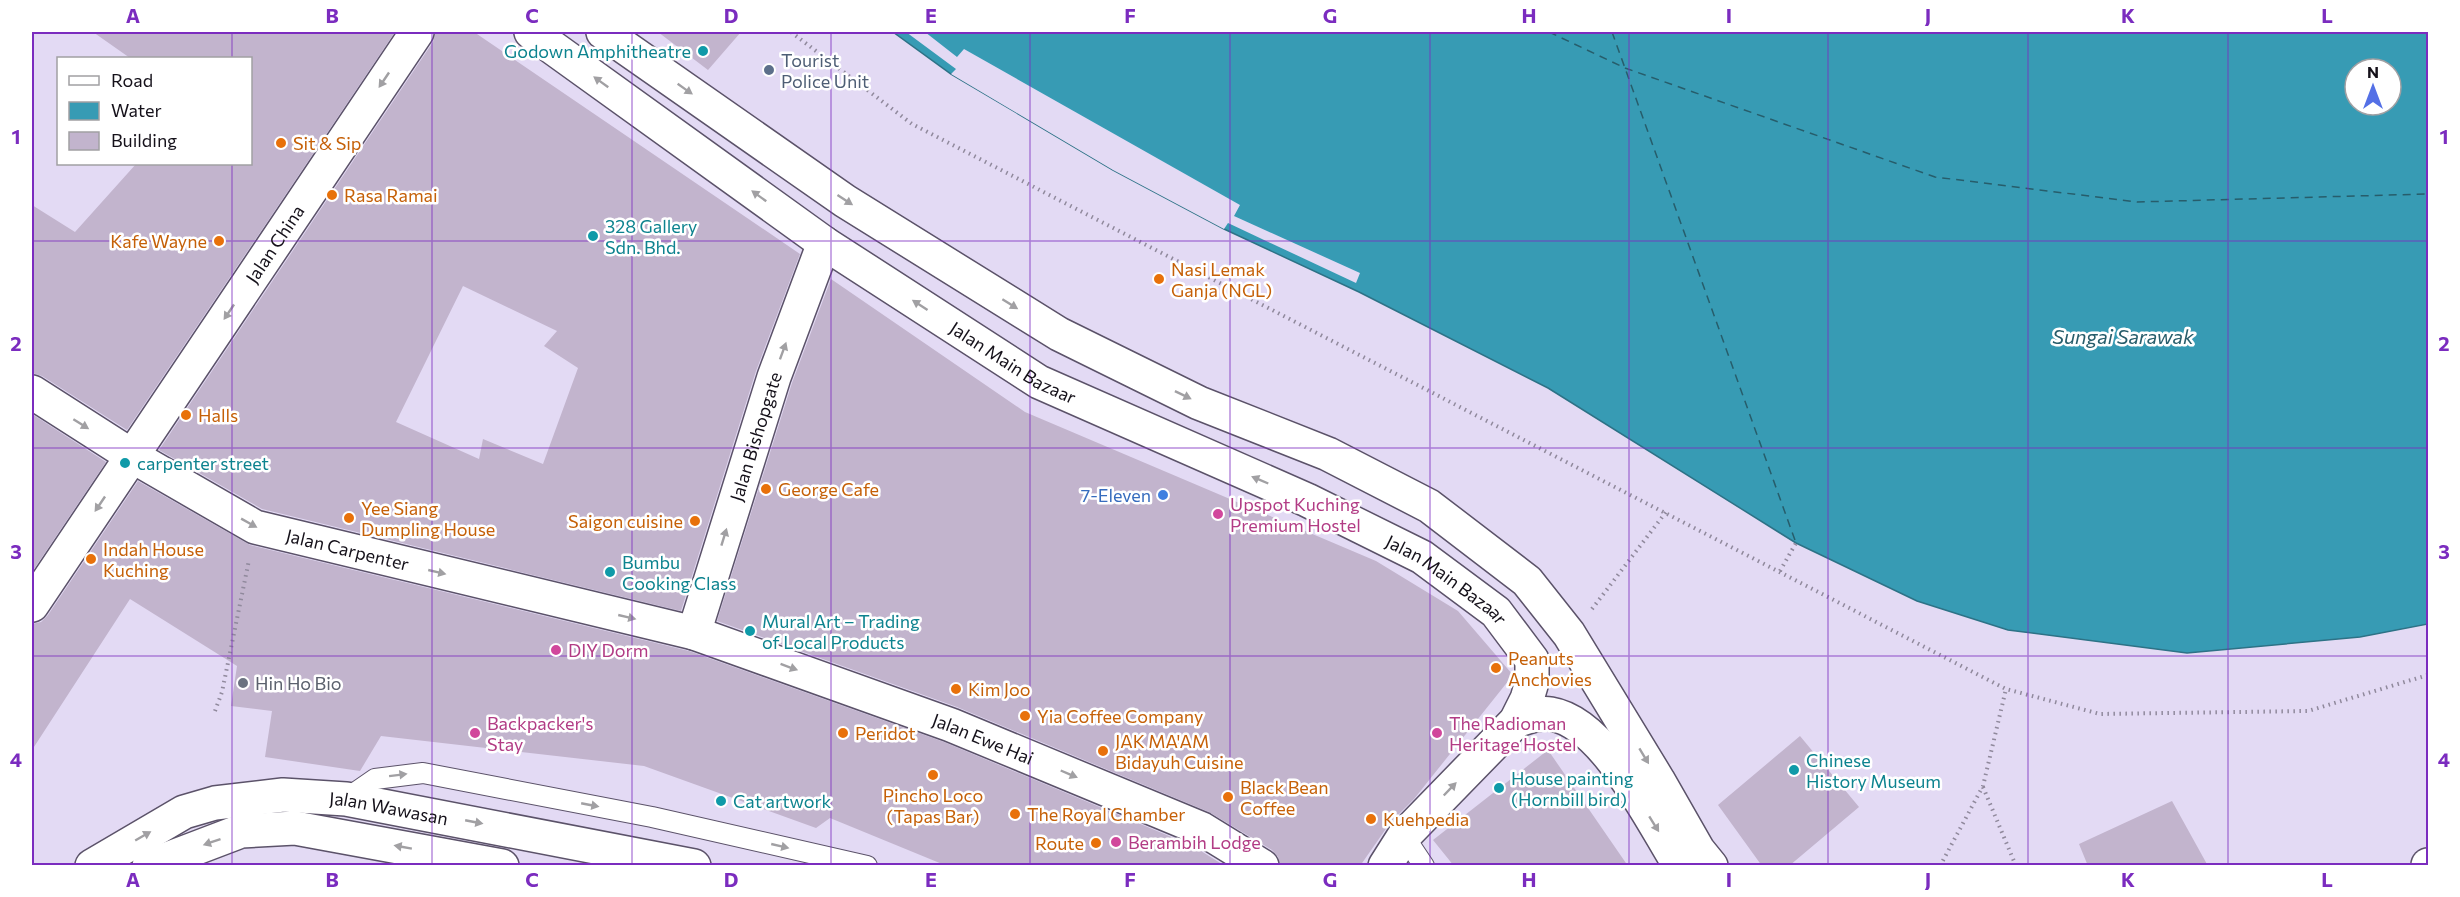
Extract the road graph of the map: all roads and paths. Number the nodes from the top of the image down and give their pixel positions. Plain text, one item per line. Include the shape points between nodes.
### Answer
1 (417, 32) edge
2 (531, 32) edge
3 (603, 32) edge
4 (791, 32) edge
5 (824, 243) junction
6 (32, 392) edge
7 (132, 456) junction
8 (1666, 512) junction
9 (255, 527) junction
10 (1796, 543) dead end
11 (1780, 571) junction
12 (32, 605) edge
13 (694, 633) junction
14 (1569, 634) junction
15 (2428, 675) edge
16 (2006, 689) junction
17 (1611, 700) junction
18 (214, 711) dead end
19 (1515, 721) junction
20 (1612, 756) junction
21 (1983, 786) junction
22 (346, 799) junction
23 (1404, 836) junction
24 (92, 866) edge
25 (149, 866) edge
26 (502, 866) edge
27 (694, 866) edge
28 (867, 866) edge
29 (1262, 866) edge
30 (1384, 866) edge
31 (1424, 866) edge
32 (1680, 866) edge
33 (1711, 866) edge
34 (1940, 866) edge
35 (2016, 866) edge

1 -> 7 street, Jalan China
5 -> 2 street, Jalan Main Bazaar
3 -> 14 street via 845,201 1059,334 1199,403 1328,454 1429,506 1527,581
4 - 8 path via 912,124
13 -> 5 street, Jalan Bishopgate via 774,377
19 -> 5 street, Jalan Main Bazaar via 1532,682 1532,660 1496,612 1422,557 1307,500 1039,382
6 -> 7 street, Jalan Carpenter
7 -> 9 street, Jalan Carpenter
7 -> 12 street, Jalan China
8 - 11 path
8 - 14 path via 1598,603
9 -> 13 street, Jalan Carpenter
9 - 18 path via 222,692
10 - 11 path
11 - 16 path
13 -> 29 street, Jalan Ewe Hai via 951,725 1202,830
14 - 17 street
15 - 16 path via 2308,711 2100,714
16 - 21 path
17 - 20 street
17 -> 33 street
19 - 20 street via 1535,714 1567,719
23 -> 19 street
20 -> 32 street
21 - 34 path
21 - 35 path
24 -> 22 street, Jalan Wawasan via 184,812 214,803 283,795
22 -> 27 street, Jalan Wawasan
22 -> 28 lane via 375,778 423,773 652,817
23 - 30 street
23 - 31 lane
26 -> 25 street, Jalan Wawasan via 295,828 241,831

